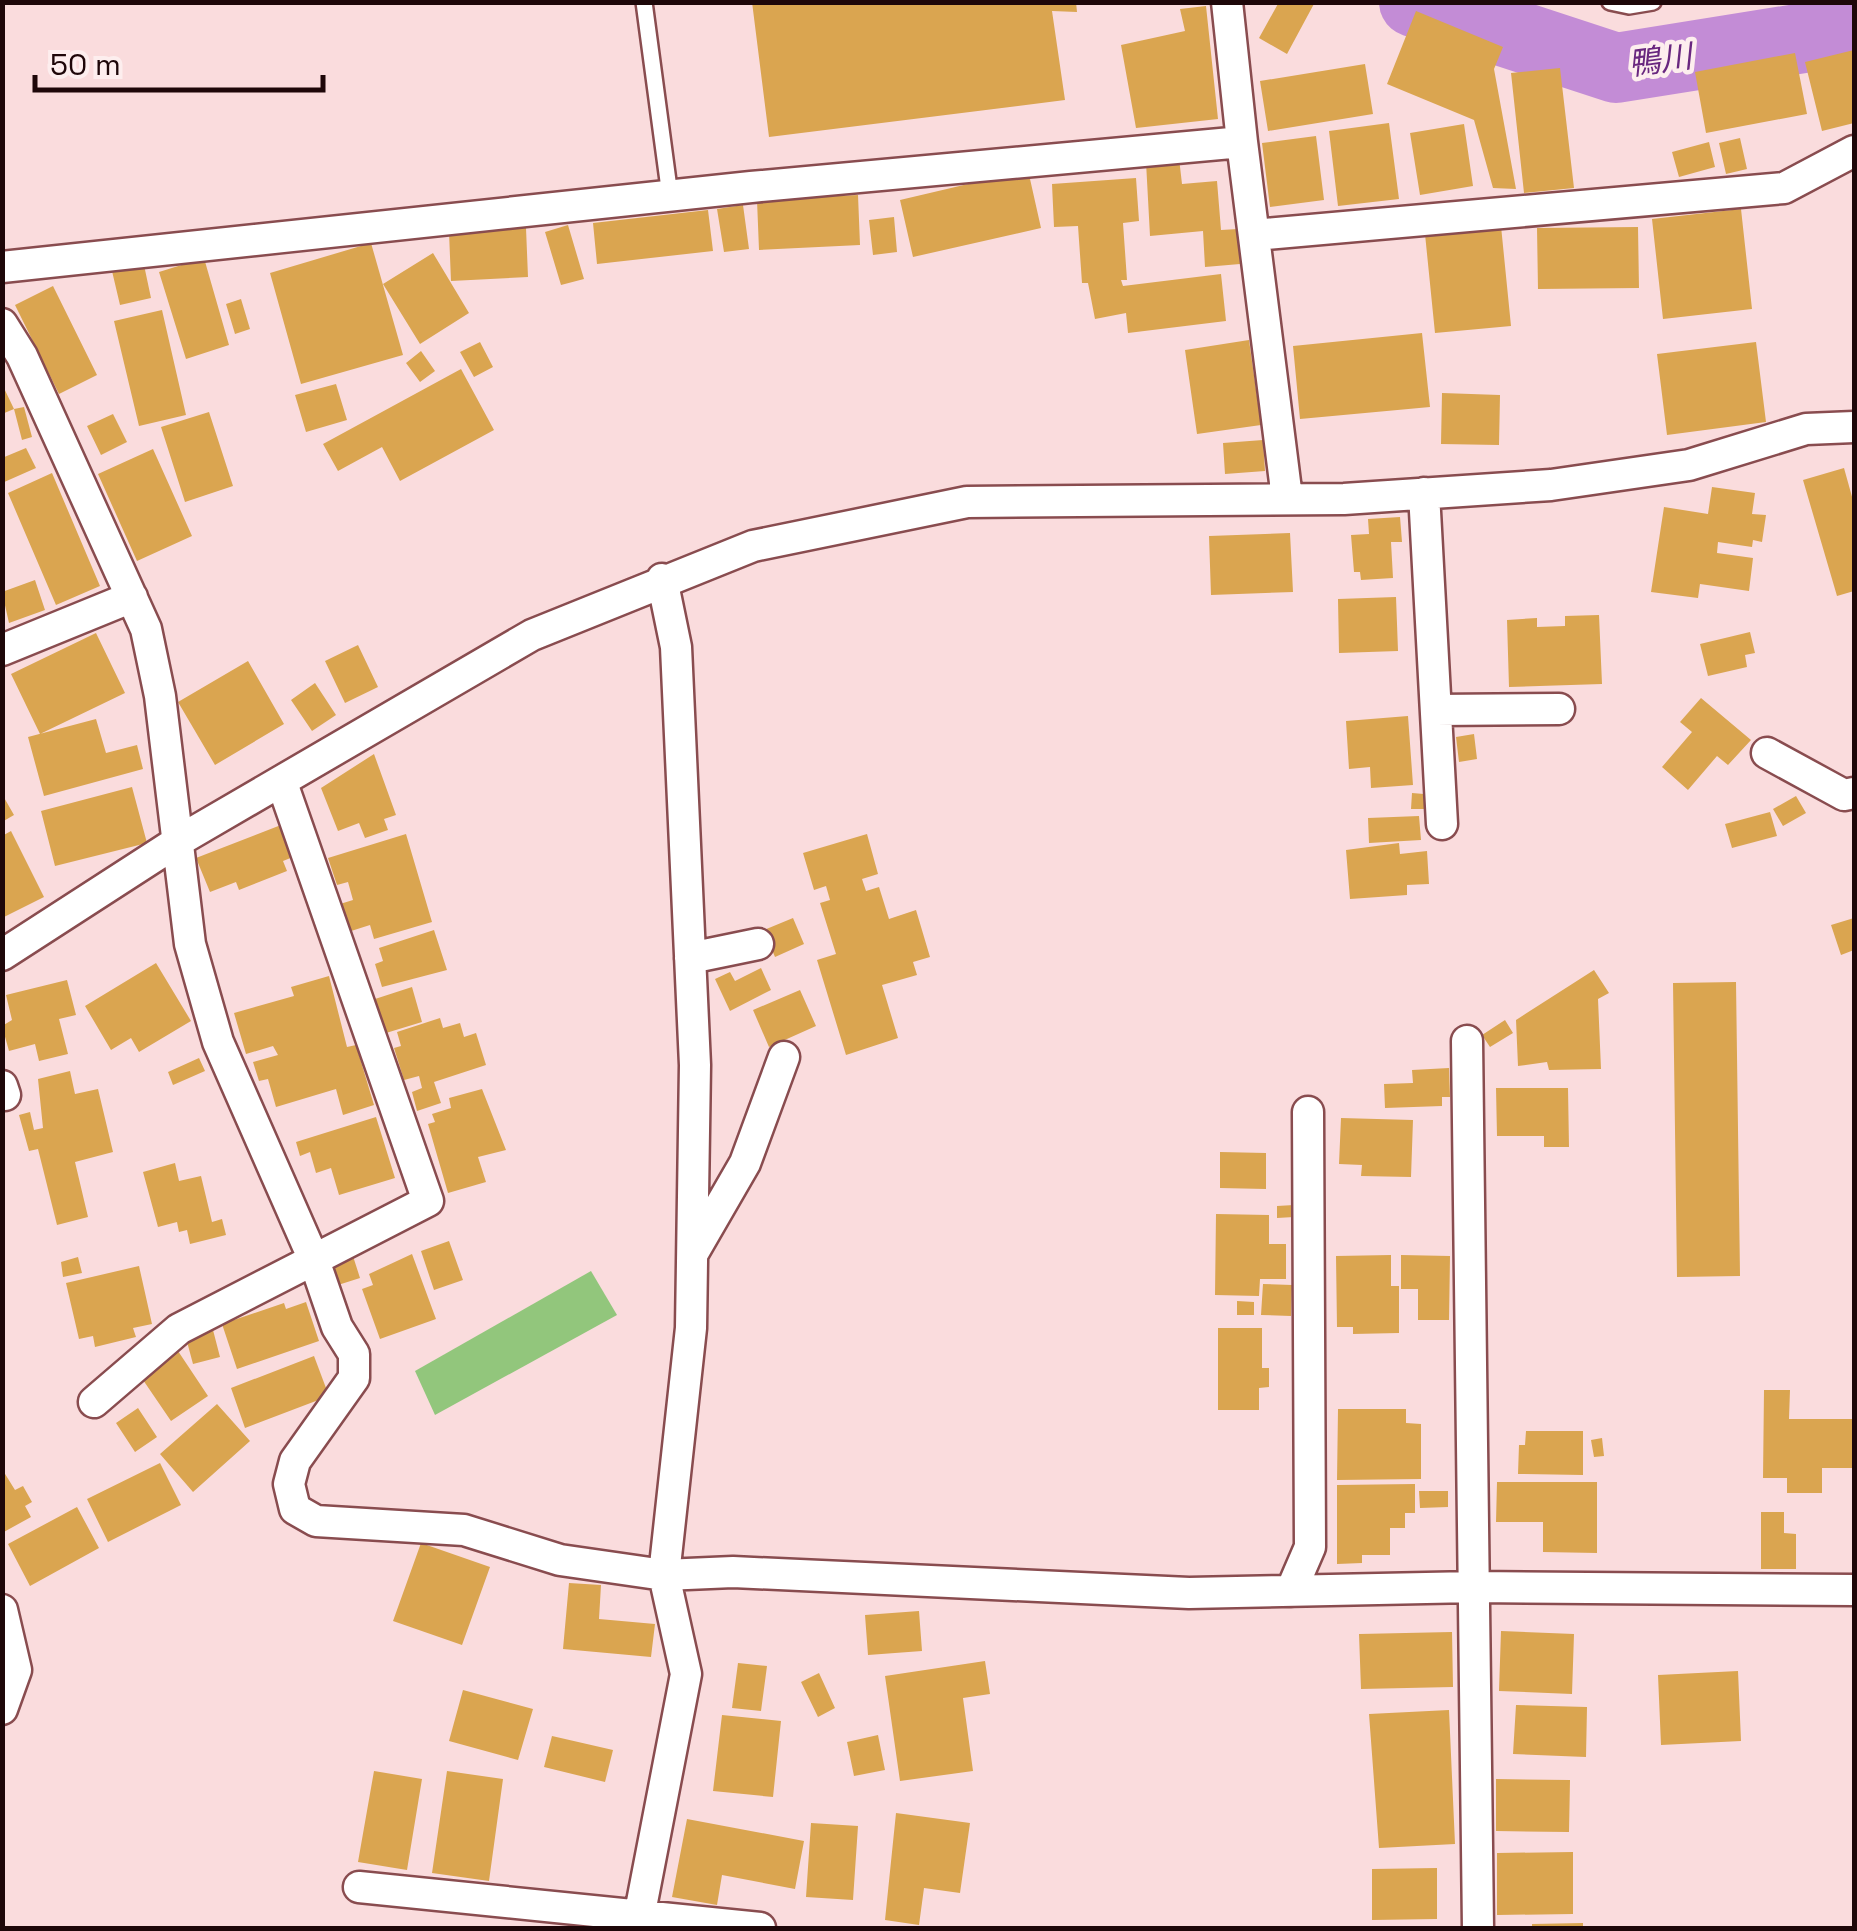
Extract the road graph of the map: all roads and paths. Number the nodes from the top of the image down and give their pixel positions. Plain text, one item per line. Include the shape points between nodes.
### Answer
1 (644, 2) edge
2 (1227, 2) edge
3 (1610, 2) edge
4 (1653, 2) edge
5 (1242, 142) junction
6 (1854, 151) edge
7 (670, 196) junction
8 (1254, 235) junction
9 (2, 267) edge
10 (2, 324) edge
11 (1854, 427) edge
12 (1424, 494) junction
13 (1287, 498) junction
14 (662, 579) junction
15 (132, 597) junction
16 (2, 650) edge
17 (1559, 709) dead end
18 (1436, 710) junction
19 (1768, 753) dead end
20 (282, 783) junction
21 (1854, 794) edge
22 (1442, 824) dead end
23 (180, 840) junction
24 (758, 944) dead end
25 (2, 955) edge
26 (690, 958) junction
27 (1467, 1040) dead end
28 (784, 1057) dead end
29 (1308, 1112) dead end
30 (692, 1255) junction
31 (314, 1260) junction
32 (94, 1402) dead end
33 (664, 1575) junction
34 (1474, 1587) junction
35 (1854, 1590) edge
36 (1292, 1591) junction
37 (2, 1610) edge
38 (2, 1709) edge
39 (359, 1887) dead end
40 (451, 1914) edge
41 (638, 1922) edge
42 (760, 1928) edge
43 (1478, 1928) edge

1 - 7 lane
2 - 5 street
3 - 4 lane
5 - 7 street
5 - 8 street
6 - 8 street via 1784,188
7 - 9 street
8 - 13 street
10 - 15 street
11 - 12 street via 1806,429 1689,465
12 - 13 street
12 - 18 street
13 - 14 street via 967,502 753,546
14 - 20 street via 532,636 358,732
14 - 26 street via 676,646
15 - 16 street
15 - 23 street via 160,696
17 - 18 street
18 - 22 street
19 - 21 street
20 - 23 street
20 - 31 street via 428,1201
23 - 25 street
23 - 31 street via 190,944 218,1042
24 - 26 street
26 - 30 street
27 - 34 street
28 - 30 street via 744,1163
29 - 36 street via 1310,1547
30 - 33 street via 691,1328
31 - 32 street via 179,1328
31 - 33 street via 354,1354 354,1378 296,1461 290,1484 296,1509 316,1520 464,1530 560,1560
33 - 36 street via 734,1572 1189,1594
33 - 41 street via 686,1674
34 - 35 street
34 - 36 street
34 - 43 street
37 - 38 street via 16,1670
39 - 40 street
40 - 41 street
41 - 42 street

